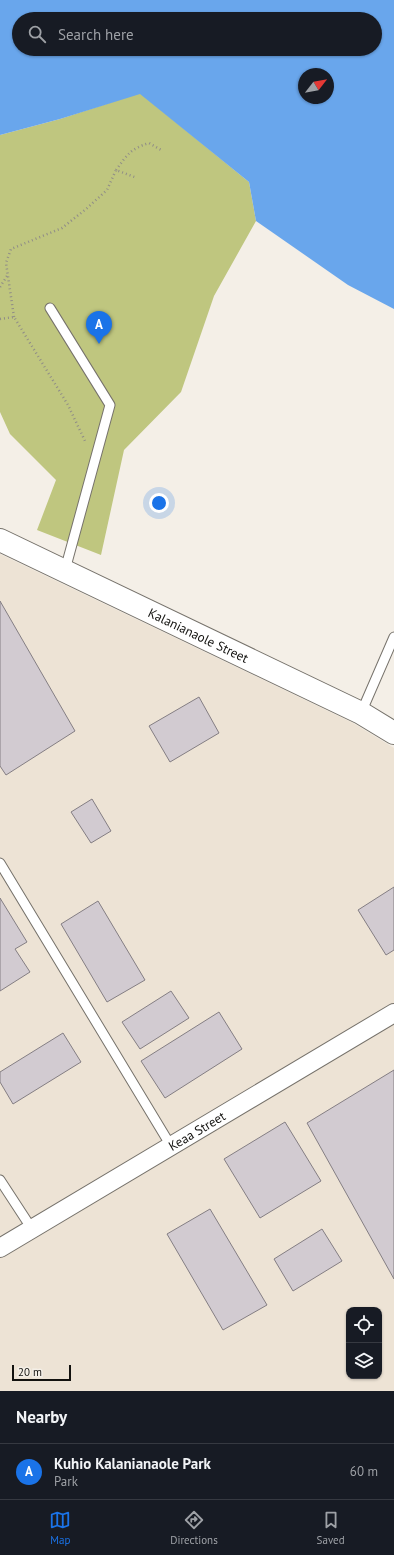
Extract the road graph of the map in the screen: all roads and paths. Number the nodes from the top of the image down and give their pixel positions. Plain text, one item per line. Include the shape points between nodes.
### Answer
1 (163, 151) dead end
2 (116, 170) junction
3 (137, 178) dead end
4 (8, 275) junction
5 (0, 288) edge
6 (50, 308) dead end
7 (14, 317) junction
8 (0, 319) edge
9 (95, 463) junction
10 (0, 540) edge
11 (65, 570) junction
12 (394, 637) edge
13 (361, 713) junction
14 (394, 733) edge
15 (0, 863) edge
16 (394, 1013) edge
17 (171, 1146) junction
18 (0, 1180) edge
19 (32, 1229) junction
20 (0, 1248) edge

1 - 2 path via 149,144 136,147
2 - 3 path
2 - 4 path via 106,190 62,228 11,249 6,263
4 - 5 path
4 - 7 path
6 - 9 lane via 110,405
7 - 8 path
7 - 9 path via 68,405
9 - 11 lane
10 - 11 main road, Kalanianaole Street
11 - 13 main road, Kalanianaole Street
12 - 13 lane
13 - 14 main road, Kalanianaole Street
15 - 17 lane
16 - 17 street, Keaa Street
17 - 19 street, Keaa Street
18 - 19 lane
19 - 20 street, Keaa Street

